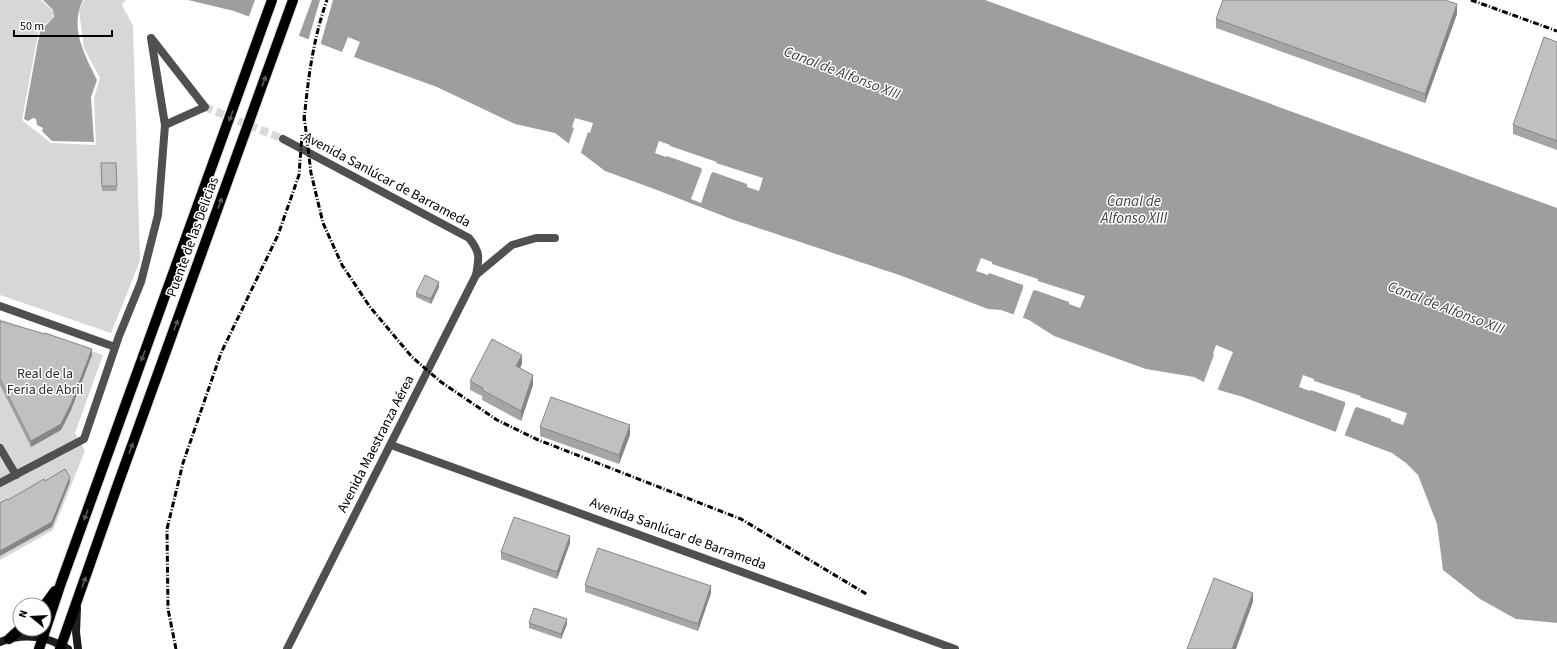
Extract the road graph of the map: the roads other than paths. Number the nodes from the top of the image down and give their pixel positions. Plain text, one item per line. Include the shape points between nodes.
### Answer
1 (272, 0) edge
2 (294, 0) edge
3 (165, 125) junction
4 (282, 140) tunnel mouth
5 (555, 238) dead end
6 (477, 248) joint
7 (476, 275) junction
8 (0, 306) edge
9 (115, 347) junction
10 (391, 445) junction
11 (0, 448) edge
12 (16, 475) junction
13 (0, 484) edge
14 (61, 583) junction
15 (51, 597) edge
16 (77, 601) junction
17 (43, 638) junction
18 (5, 640) edge
19 (63, 648) edge
20 (39, 649) edge
21 (78, 649) edge
22 (287, 649) edge
23 (955, 649) edge

1 -> 14 main road, Puente de las Delicias, bridge
16 -> 2 main road, Puente de las Delicias, bridge
3 - 3 street via 205,107 151,38 164,117
3 - 9 street via 158,215 141,282
4 - 6 street, Avenida Sanlúcar de Barrameda via 469,238
5 - 7 street via 536,238 512,245
6 - 7 street, Avenida Maestranza Aérea via 479,258
7 - 10 street, Avenida Maestranza Aérea
8 - 9 street
9 - 12 street via 84,439
10 - 22 street, Avenida Maestranza Aérea
10 - 23 street, Avenida Sanlúcar de Barrameda
11 - 12 street
12 - 13 street
14 - 15 main road
14 - 17 main road
16 - 19 main road, Puente de las Delicias
16 - 21 main road
17 - 18 main road via 20,637
17 - 19 main road
17 - 20 main road

